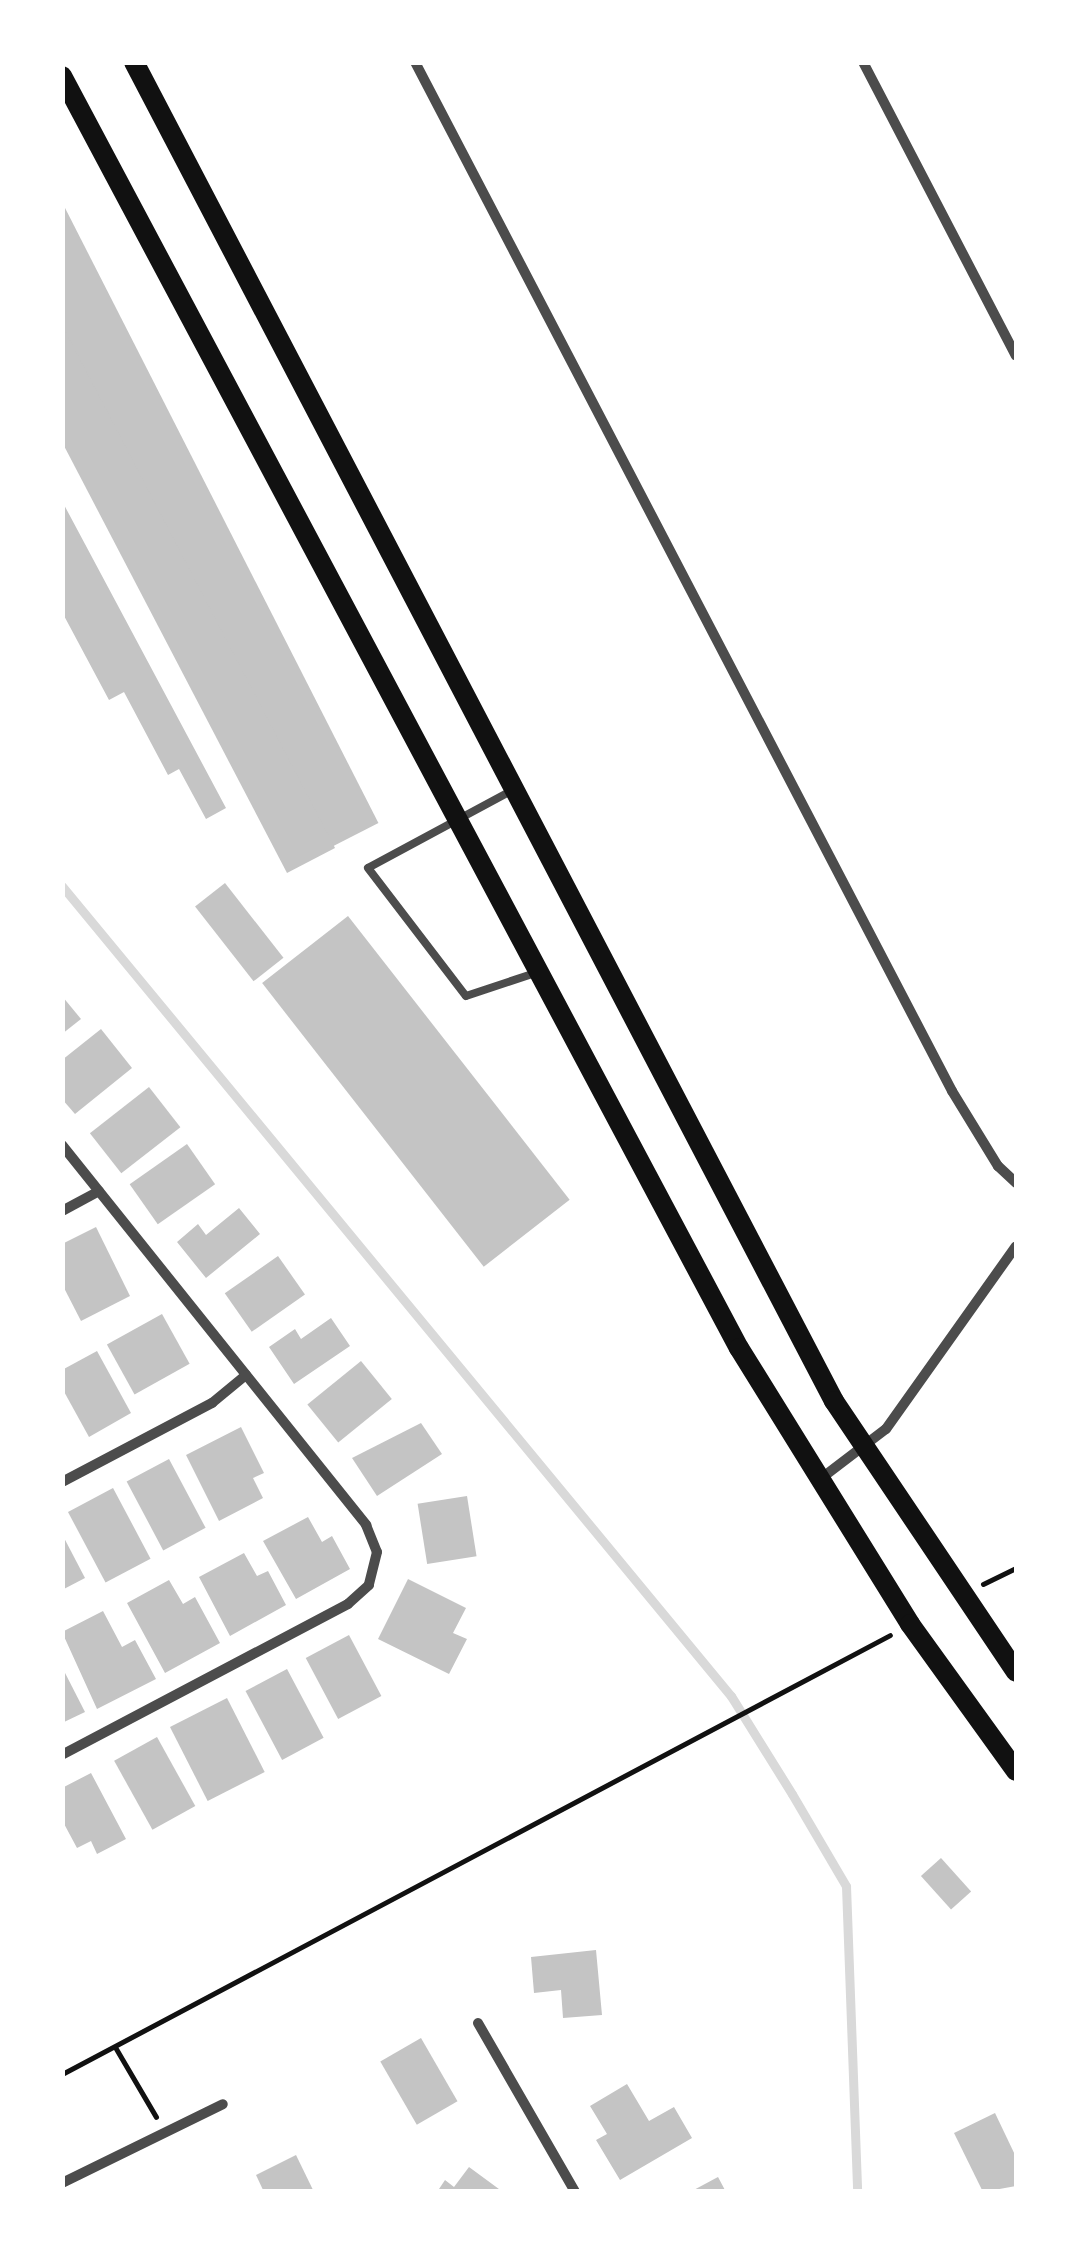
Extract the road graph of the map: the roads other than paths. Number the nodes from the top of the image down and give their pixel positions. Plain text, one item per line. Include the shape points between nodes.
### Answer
1 (134, 62) edge
2 (415, 62) edge
3 (864, 62) edge
4 (62, 76) edge
5 (1016, 356) edge
6 (513, 790) junction
7 (458, 819) junction
8 (539, 972) junction
9 (62, 1145) edge
10 (1016, 1183) edge
11 (99, 1191) junction
12 (62, 1210) edge
13 (1016, 1246) edge
14 (246, 1376) junction
15 (862, 1448) junction
16 (818, 1481) junction
17 (62, 1482) edge
18 (1016, 1672) edge
19 (62, 1755) edge
20 (1016, 1771) edge
21 (478, 2023) dead end
22 (223, 2104) dead end
23 (62, 2183) edge
24 (575, 2192) edge

1 - 6 main road
2 - 10 street via 926,1045 998,1166
3 - 5 street
4 - 7 main road
6 - 7 lane
6 - 15 main road
7 - 8 main road
7 - 8 lane via 368,868 466,996
8 - 16 main road
9 - 11 street
11 - 12 street
11 - 14 street
13 - 15 street via 886,1429
14 - 17 street via 212,1404
14 - 19 street via 366,1525 377,1565 369,1585 348,1604
15 - 16 street
15 - 18 main road
16 - 20 main road
21 - 24 street
22 - 23 street

